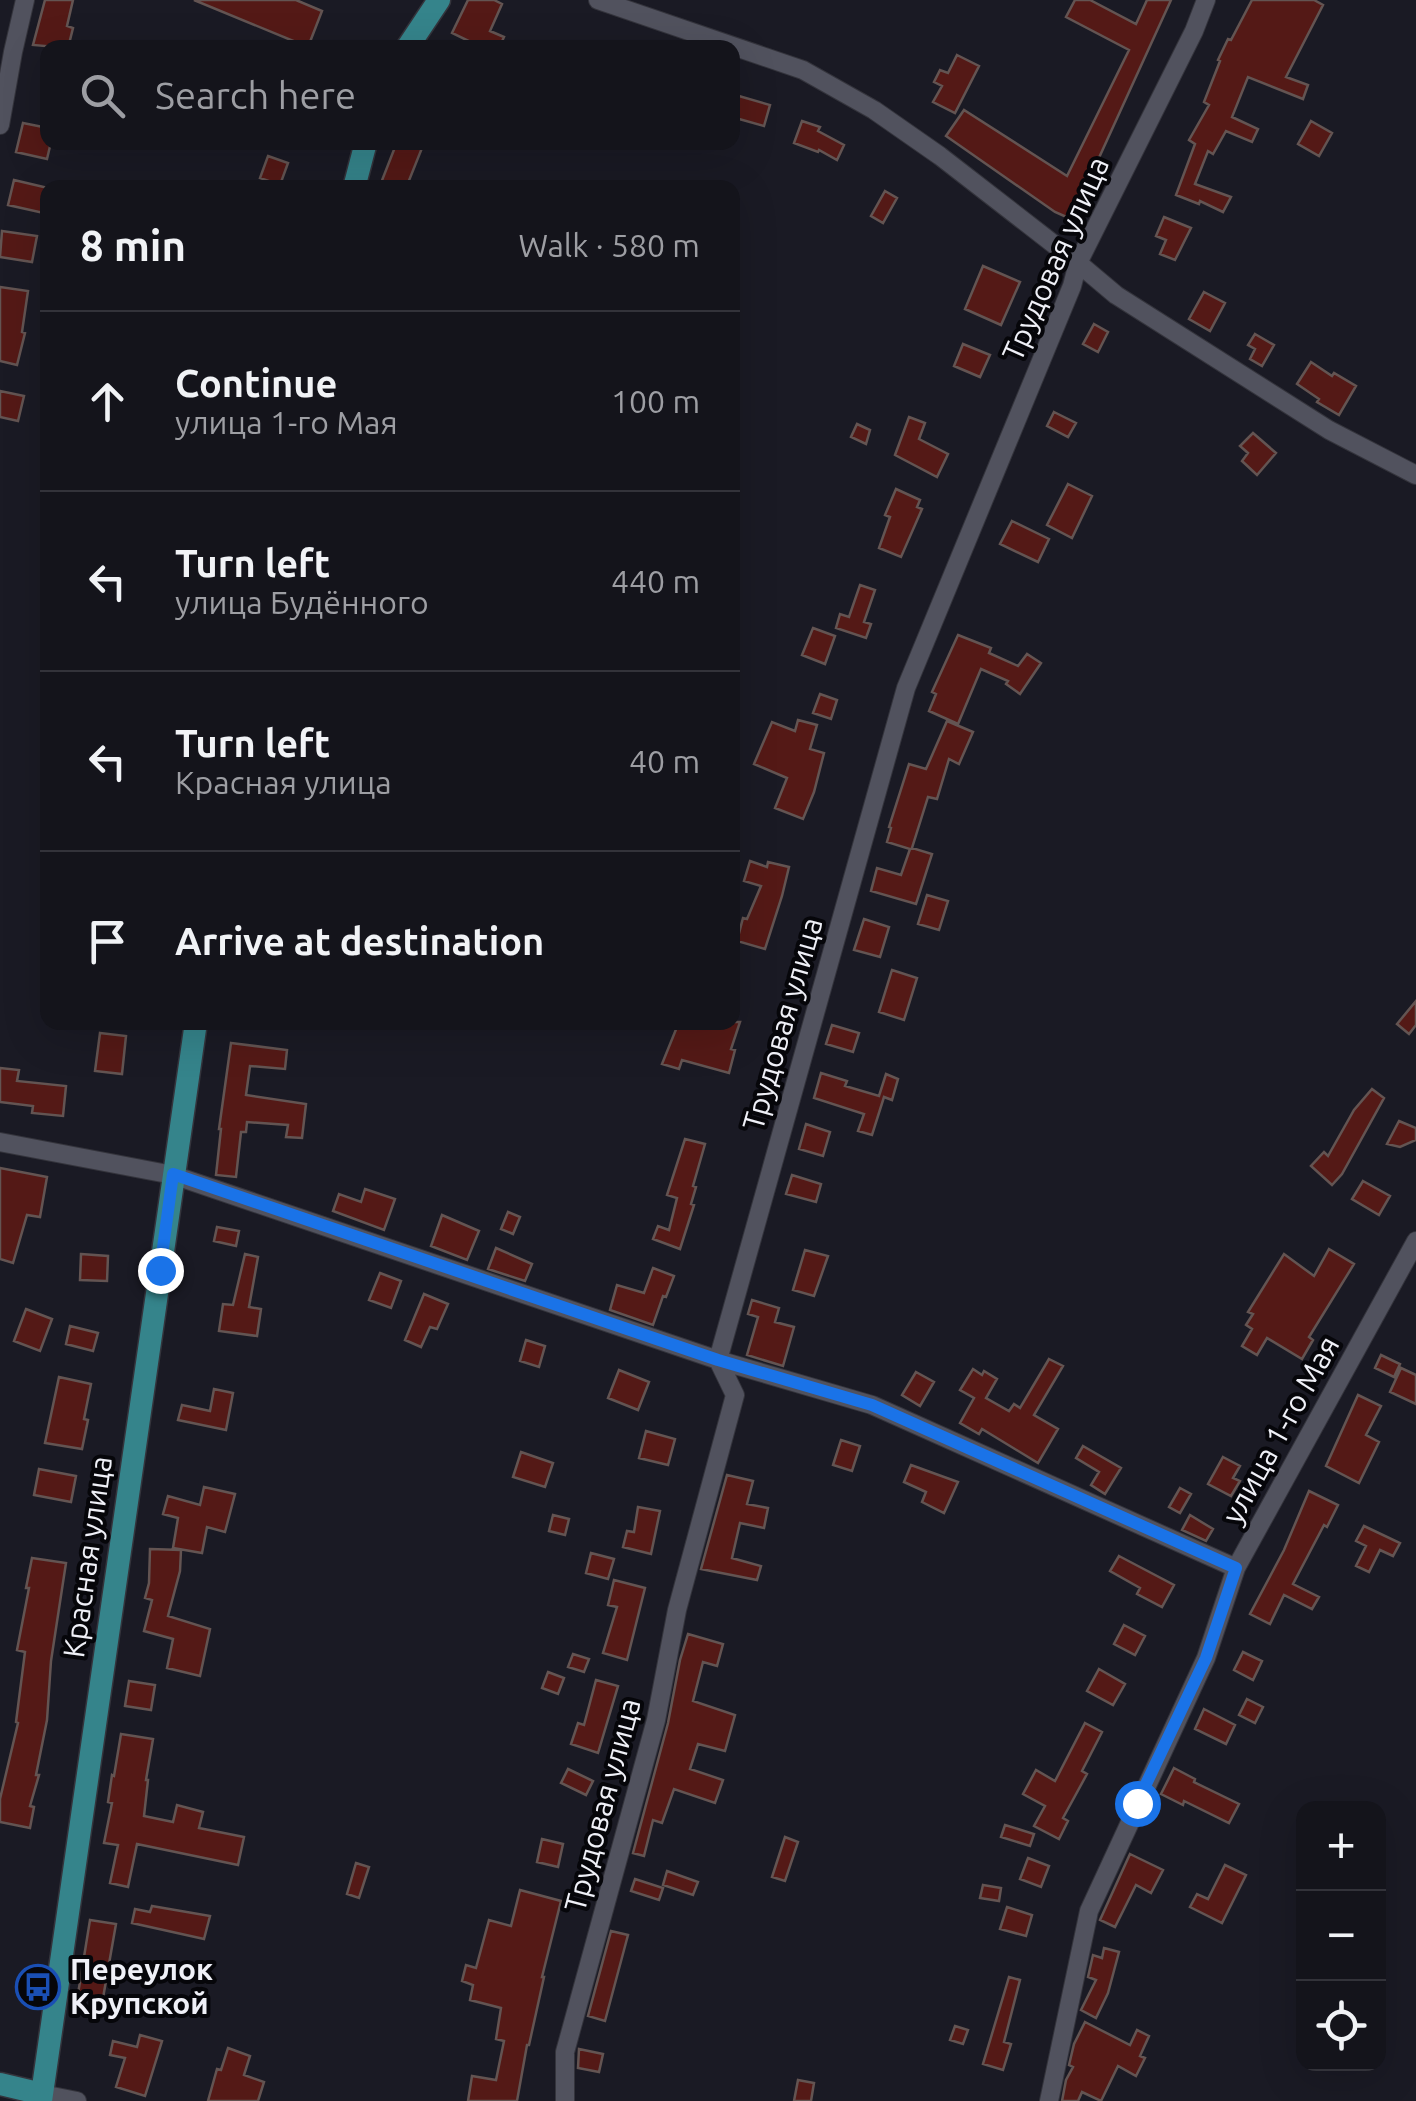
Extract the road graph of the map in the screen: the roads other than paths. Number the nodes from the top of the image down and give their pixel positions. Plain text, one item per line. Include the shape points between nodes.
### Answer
1 (25, 0) edge
2 (440, 0) edge
3 (598, 0) edge
4 (1206, 0) edge
5 (412, 40) edge
6 (715, 40) edge
7 (740, 48) edge
8 (6, 50) edge
9 (0, 125) edge
10 (364, 150) edge
11 (356, 180) edge
12 (1078, 262) junction
13 (1416, 474) edge
14 (195, 1030) edge
15 (0, 1142) edge
16 (173, 1174) junction
17 (1416, 1240) edge
18 (718, 1360) junction
19 (1236, 1568) junction
20 (0, 2084) edge
21 (42, 2098) edge
22 (77, 2101) edge
23 (564, 2101) edge
24 (1048, 2101) edge

1 - 8 street
2 - 5 main road
3 - 6 street
4 - 12 street, Трудовая улица
7 - 12 street via 803,70 874,110
8 - 9 street
10 - 11 main road
12 - 13 street via 1116,295 1329,430
12 - 18 street, Трудовая улица via 906,688
14 - 16 main road, Красная улица
15 - 16 street
16 - 18 street
16 - 21 main road, Красная улица
17 - 19 street, улица 1-го Мая
18 - 19 street via 872,1405
18 - 23 street, Трудовая улица via 735,1395 565,2052
19 - 24 street, улица 1-го Мая via 1206,1658 1089,1911
20 - 21 main road
21 - 22 street

